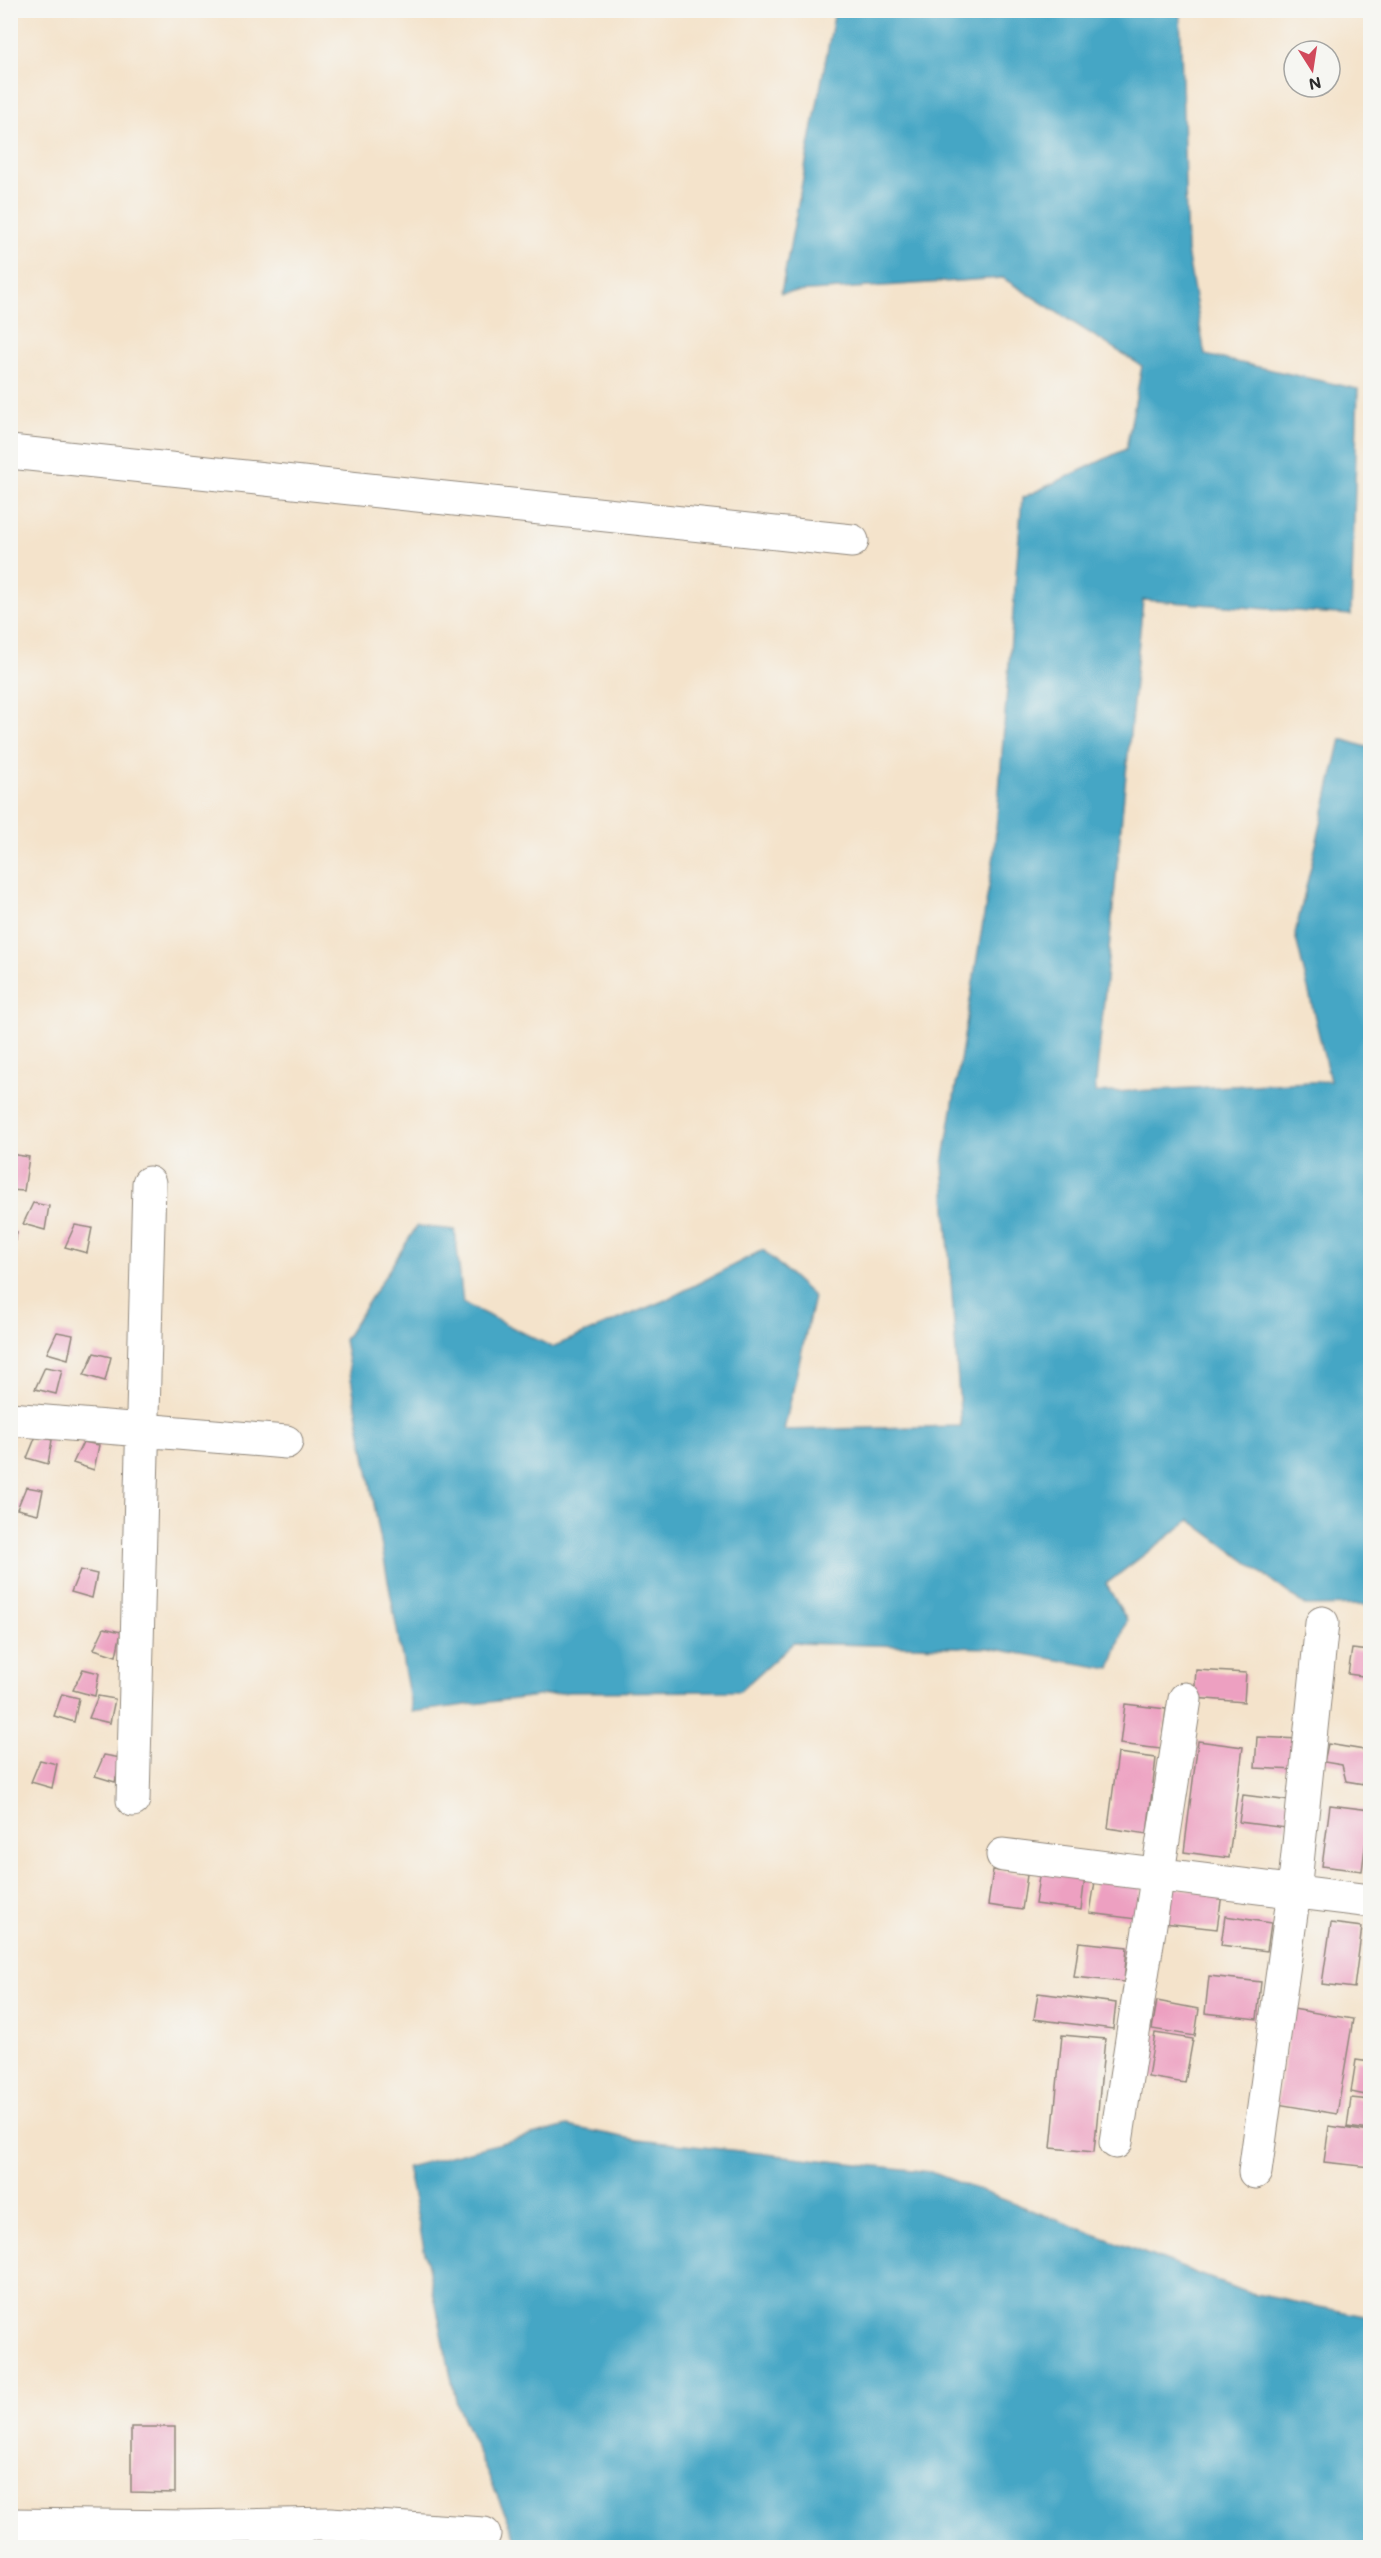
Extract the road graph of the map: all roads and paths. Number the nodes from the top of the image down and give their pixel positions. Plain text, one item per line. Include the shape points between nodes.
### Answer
1 (10, 452) edge
2 (852, 541) dead end
3 (149, 1183) dead end
4 (10, 1419) edge
5 (142, 1430) junction
6 (286, 1442) dead end
7 (1322, 1623) dead end
8 (1185, 1699) dead end
9 (133, 1800) dead end
10 (1003, 1855) dead end
11 (1158, 1874) junction
12 (1294, 1892) junction
13 (1371, 1901) edge
14 (1116, 2142) dead end
15 (1255, 2172) dead end
16 (10, 2525) edge
17 (484, 2534) dead end
18 (186, 2537) edge

1 - 2 street
3 - 5 street
4 - 5 street
5 - 6 street
5 - 9 street
7 - 12 street
8 - 11 street
10 - 11 street
11 - 12 street
11 - 14 street
12 - 13 street
12 - 15 street
16 - 18 street
17 - 18 street via 330,2524

